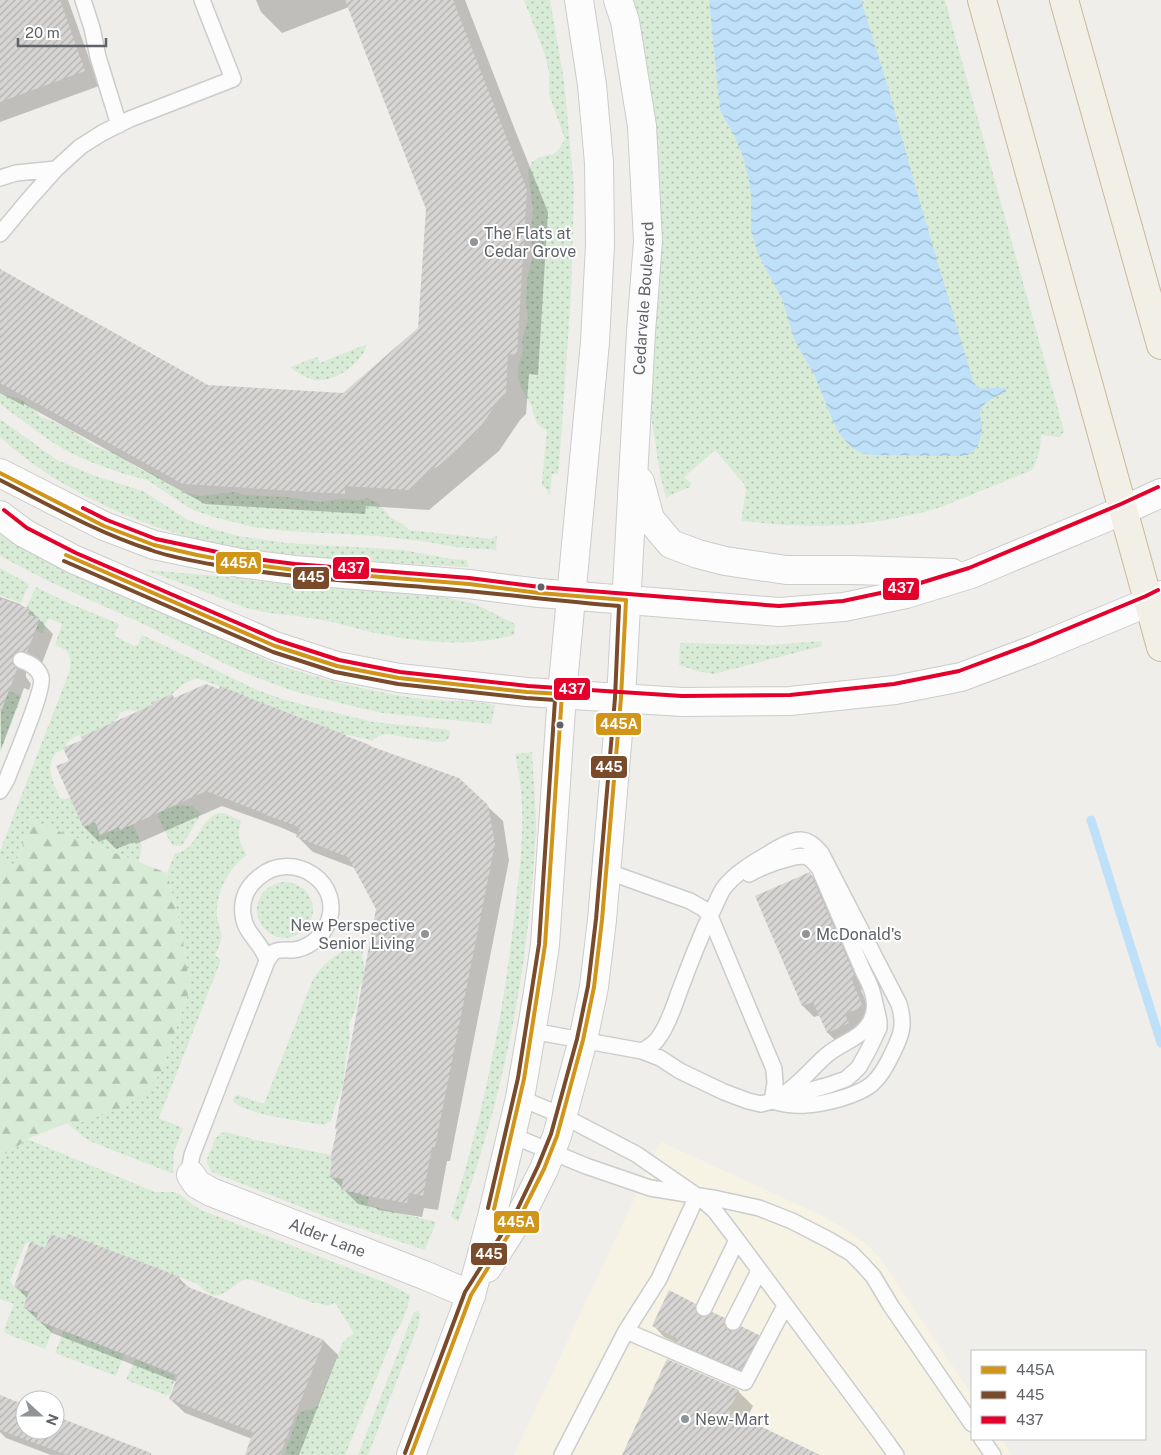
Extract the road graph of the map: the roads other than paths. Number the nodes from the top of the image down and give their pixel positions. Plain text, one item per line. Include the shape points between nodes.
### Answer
1 (83, 0) edge
2 (202, 0) edge
3 (579, 0) edge
4 (618, 0) edge
5 (982, 0) edge
6 (1064, 0) edge
7 (119, 125) junction
8 (56, 169) junction
9 (0, 178) edge
10 (0, 234) edge
11 (1161, 345) edge
12 (635, 451) junction
13 (0, 473) edge
14 (1161, 493) edge
15 (1124, 510) junction
16 (0, 515) edge
17 (971, 574) junction
18 (572, 596) junction
19 (1155, 598) edge
20 (626, 600) junction
21 (1161, 647) edge
22 (21, 660) dead end
23 (562, 694) junction
24 (621, 698) junction
25 (0, 791) edge
26 (606, 871) junction
27 (710, 916) junction
28 (267, 961) junction
29 (874, 999) junction
30 (532, 1031) junction
31 (583, 1040) junction
32 (642, 1051) junction
33 (520, 1098) junction
34 (772, 1101) junction
35 (563, 1116) junction
36 (511, 1135) junction
37 (551, 1152) junction
38 (191, 1175) joint
39 (697, 1196) junction
40 (737, 1240) junction
41 (759, 1271) junction
42 (470, 1295) junction
43 (785, 1306) junction
44 (704, 1308) dead end
45 (733, 1322) dead end
46 (626, 1331) junction
47 (971, 1423) edge
48 (983, 1440) edge
49 (411, 1455) edge
50 (562, 1455) edge
51 (896, 1455) edge
52 (993, 1455) edge

1 - 7 lane
2 - 7 lane via 233,79
3 - 18 street via 592,85 599,163 600,244 595,342
4 - 12 street, Cedarvale Boulevard via 625,21 642,126 648,241
5 - 15 highway
6 - 11 highway
7 - 8 lane via 80,147
8 - 9 lane
8 - 10 lane
12 - 17 street via 650,519 671,544 698,554 786,570
12 - 20 street, Cedarvale Boulevard
13 - 18 street via 104,526 154,545 197,555 294,570
14 - 15 street
15 - 17 street
15 - 19 highway
16 - 23 street via 24,533 73,559 221,623 337,666 399,678
17 - 20 street via 906,594 844,607 779,612
18 - 20 street
18 - 23 street
19 - 21 highway
19 - 24 street via 961,677 895,690 790,701 682,702
20 - 24 street, Cedarvale Boulevard
22 - 25 lane via 36,669 42,681
23 - 24 street
23 - 30 street via 545,945
24 - 26 street, Cedarvale Boulevard
26 - 27 lane via 690,901
26 - 31 street, Cedarvale Boulevard via 594,987
27 - 29 lane via 732,885 755,871 806,856 819,868
27 - 32 lane via 660,1037
27 - 34 lane via 769,1053 775,1083
27 - 34 lane via 724,889 743,870 793,841 809,842 822,853 900,1004 903,1028 900,1039 873,1083 862,1091 807,1105
28 - 28 lane via 278,950 305,947 326,926 330,910 327,889 318,878 304,870 289,866 268,870 252,883 245,895 246,926 264,951
28 - 38 lane via 192,1155
29 - 34 lane via 872,1018 860,1034 827,1054 796,1086
29 - 34 lane via 879,1028 854,1072 829,1086
30 - 31 lane
30 - 33 street
31 - 32 lane
31 - 35 street, Cedarvale Boulevard
32 - 34 lane via 724,1092 761,1104
33 - 35 lane
33 - 36 street
35 - 37 street, Cedarvale Boulevard
35 - 39 lane via 636,1154
36 - 37 lane
36 - 42 street
37 - 39 lane via 650,1188
37 - 42 street, Cedarvale Boulevard via 522,1212
38 - 42 street, Alder Lane via 197,1184 210,1192
39 - 40 lane via 715,1211
39 - 46 lane via 659,1279
39 - 47 lane via 760,1208 792,1221 850,1254 873,1276
40 - 41 lane
40 - 44 lane
41 - 43 lane
41 - 45 lane
42 - 49 street
43 - 46 lane via 745,1382 683,1349
43 - 51 lane
46 - 50 lane
48 - 52 lane

